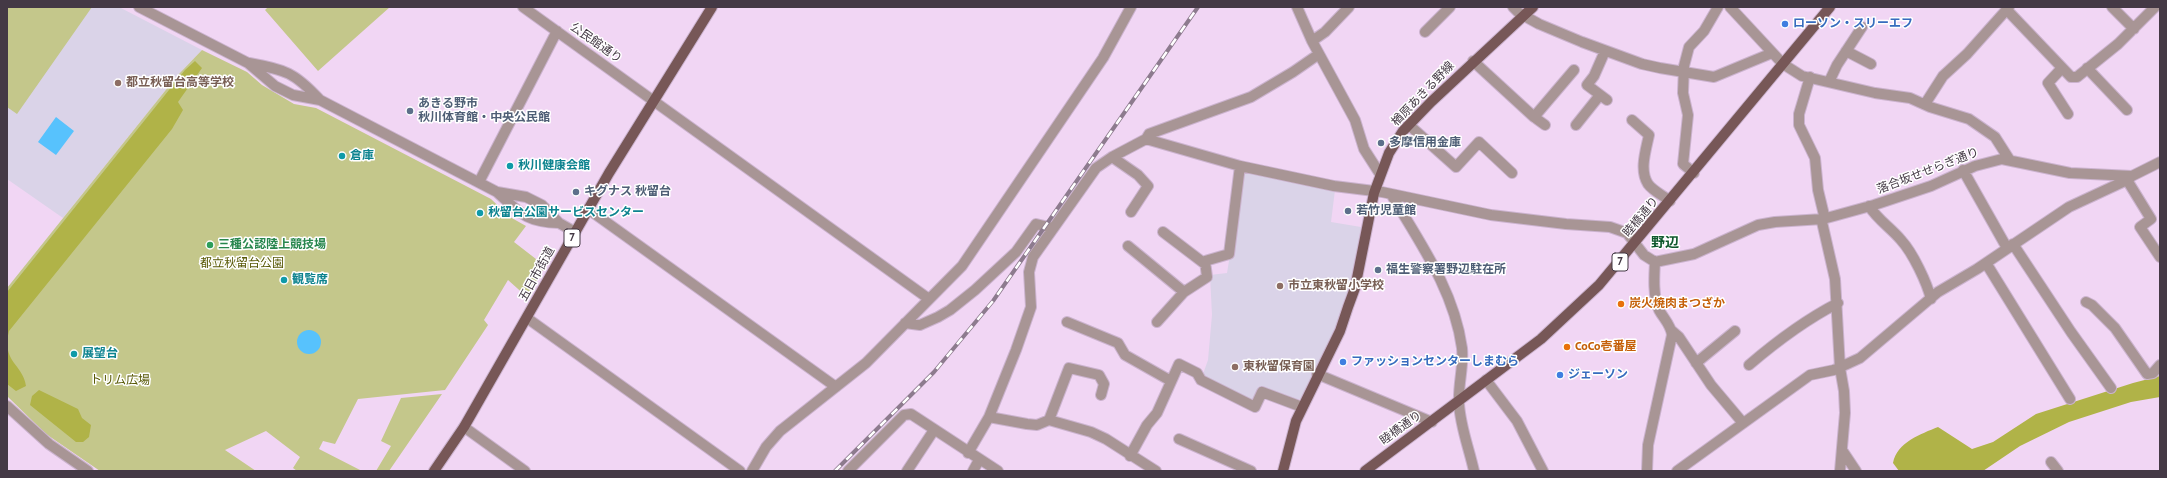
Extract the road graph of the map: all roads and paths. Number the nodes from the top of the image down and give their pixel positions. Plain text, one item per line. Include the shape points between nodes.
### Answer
1 (139, 7) edge
2 (523, 7) edge
3 (712, 7) edge
4 (1131, 7) edge
5 (1297, 7) edge
6 (1350, 7) edge
7 (1450, 7) edge
8 (1513, 7) edge
9 (1533, 7) edge
10 (1718, 7) edge
11 (1730, 7) edge
12 (1830, 7) edge
13 (2112, 7) edge
14 (2155, 7) edge
15 (2008, 8) edge
16 (1524, 15) junction
17 (1862, 27) dead end
18 (2134, 29) junction
19 (557, 31) junction
20 (1425, 32) dead end
21 (1312, 41) junction
22 (1605, 51) junction
23 (1846, 51) junction
24 (1772, 53) junction
25 (1319, 54) junction
26 (1473, 61) junction
27 (248, 63) junction
28 (1783, 64) junction
29 (1871, 64) dead end
30 (2062, 68) junction
31 (2088, 68) junction
32 (278, 69) junction
33 (1574, 70) dead end
34 (1683, 71) junction
35 (1810, 77) junction
36 (1829, 82) junction
37 (271, 83) junction
38 (304, 83) junction
39 (297, 96) junction
40 (320, 100) junction
41 (654, 100) junction
42 (1925, 104) junction
43 (2127, 110) dead end
44 (2068, 114) dead end
45 (1534, 117) junction
46 (1632, 120) dead end
47 (1408, 125) junction
48 (1545, 125) dead end
49 (1576, 125) dead end
50 (1146, 139) junction
51 (1112, 157) junction
52 (2009, 159) junction
53 (2160, 162) edge
54 (1240, 166) junction
55 (1963, 170) junction
56 (1512, 173) dead end
57 (1694, 173) junction
58 (1380, 174) junction
59 (2130, 178) junction
60 (479, 182) junction
61 (497, 192) junction
62 (1374, 192) junction
63 (1391, 194) junction
64 (526, 197) junction
65 (1670, 201) junction
66 (1869, 206) junction
67 (588, 209) junction
68 (547, 210) junction
69 (1131, 212) dead end
70 (519, 213) junction
71 (1823, 219) junction
72 (539, 222) junction
73 (559, 223) junction
74 (1053, 228) junction
75 (575, 232) junction
76 (1163, 232) dead end
77 (1635, 244) junction
78 (1128, 246) dead end
79 (2010, 246) junction
80 (2160, 257) edge
81 (1655, 262) junction
82 (1986, 263) junction
83 (1205, 264) junction
84 (1184, 292) junction
85 (929, 299) junction
86 (1931, 299) junction
87 (2086, 302) dead end
88 (1838, 303) junction
89 (526, 318) junction
90 (1067, 322) dead end
91 (1157, 322) dead end
92 (905, 323) junction
93 (1671, 330) junction
94 (1735, 331) dead end
95 (1696, 363) junction
96 (1749, 364) dead end
97 (2160, 365) edge
98 (1840, 368) junction
99 (1318, 374) junction
100 (1486, 380) junction
101 (1171, 381) junction
102 (836, 387) junction
103 (2111, 388) dead end
104 (1101, 395) dead end
105 (2070, 399) dead end
106 (1458, 401) junction
107 (7, 406) edge
108 (1302, 406) junction
109 (1845, 412) junction
110 (989, 417) junction
111 (1049, 420) junction
112 (1432, 422) junction
113 (1743, 423) junction
114 (464, 427) junction
115 (934, 430) junction
116 (1179, 439) dead end
117 (1842, 450) junction
118 (968, 452) junction
119 (1130, 456) junction
120 (979, 460) junction
121 (2051, 462) dead end
122 (88, 471) edge
123 (434, 471) edge
124 (525, 471) edge
125 (740, 471) edge
126 (752, 471) edge
127 (848, 471) edge
128 (907, 471) edge
129 (972, 471) edge
130 (998, 471) edge
131 (1156, 471) edge
132 (1251, 471) edge
133 (1283, 471) edge
134 (1366, 471) edge
135 (1474, 471) edge
136 (1543, 471) edge
137 (1647, 471) edge
138 (1677, 471) edge
139 (1834, 471) edge
140 (1840, 471) edge
141 (1856, 471) edge
142 (2058, 471) edge

1 - 27 street
2 - 19 street, 公民館通り
3 - 41 main road, 五日市街道 / 7
4 - 85 street via 1103,58 962,266
5 - 21 street
6 - 21 street
7 - 20 street
8 - 16 street
9 - 16 main road, 楢原あきる野線
10 - 34 street via 1704,31 1689,47
11 - 24 street
12 - 28 main road, 睦橋通り / 7
13 - 18 street
14 - 18 street
15 - 30 street
15 - 42 street via 1971,50 1943,76
16 - 22 street
16 - 26 main road, 楢原あきる野線
17 - 23 street
18 - 31 street
19 - 41 street, 公民館通り
19 - 60 street
21 - 25 street
22 - 34 street via 1642,64
22 - 49 street via 1588,86 1603,98
23 - 29 street
23 - 36 street
24 - 28 street
24 - 34 street via 1714,77
25 - 50 street via 1251,97 1149,134
25 - 58 street via 1355,120 1364,149
26 - 45 street
26 - 47 main road, 楢原あきる野線
27 - 32 street
27 - 37 street
28 - 35 street via 1802,76
28 - 57 main road, 睦橋通り / 7
30 - 31 street via 2071,77 2077,78
30 - 44 street via 2048,83
31 - 43 street
32 - 37 street via 273,72
32 - 38 street
33 - 45 street
34 - 57 street via 1683,93 1688,115 1683,164
35 - 36 street
35 - 71 street via 1799,114 1799,125 1815,158
36 - 42 street via 1910,98
37 - 39 street
38 - 39 street via 301,94
38 - 40 street
39 - 40 street
40 - 60 street
41 - 67 main road, 五日市街道 / 7
41 - 85 street, 公民館通り
42 - 52 street via 1980,125 1995,137
45 - 48 street
46 - 65 street via 1649,135 1644,160 1647,181
47 - 56 street via 1456,167 1479,142
47 - 58 main road, 楢原あきる野線 via 1389,153
50 - 51 street
50 - 54 street
51 - 69 street via 1138,175 1148,186
51 - 74 street via 1096,168
52 - 55 street, 落合坂せせらぎ通り
52 - 59 street, 落合坂せせらぎ通り via 2070,173
53 - 59 street, 落合坂せせらぎ通り
54 - 62 street
54 - 83 street via 1229,254 1204,261
55 - 66 street, 落合坂せせらぎ通り via 1931,186
55 - 79 street
57 - 65 main road, 睦橋通り / 7
58 - 62 main road, 楢原あきる野線
59 - 79 street via 2069,207
59 - 80 street via 2151,219 2140,226
60 - 61 street
61 - 64 street
61 - 70 street
62 - 63 street
62 - 99 main road, 楢原あきる野線 via 1355,288 1340,331
63 - 77 street via 1491,215 1610,227 1627,233
63 - 106 street via 1450,298 1462,349
64 - 68 street
64 - 70 street via 518,200 515,205
65 - 77 main road, 睦橋通り / 7
66 - 71 street, 落合坂せせらぎ通り
66 - 86 street via 1902,241
67 - 75 main road, 五日市街道 / 7
67 - 102 street
68 - 72 street via 545,220
68 - 73 street
70 - 72 street
71 - 81 street, 落合坂せせらぎ通り via 1758,225 1694,254
71 - 88 street
72 - 73 street
73 - 75 street
74 - 92 street via 1036,224 1016,252 975,290 938,317 920,325
74 - 110 street via 1033,257 1029,272 1031,307
75 - 89 main road, 五日市街道 / 7
76 - 83 street
77 - 81 street via 1644,255
77 - 100 main road, 睦橋通り / 7 via 1599,285 1563,320
78 - 84 street
79 - 82 street
79 - 103 street
81 - 93 street via 1655,290 1659,309
82 - 86 street via 1938,292
82 - 105 street
83 - 84 street via 1207,277
84 - 91 street
85 - 92 street
86 - 98 street via 1860,358
87 - 97 street via 2115,328 2148,374
88 - 96 street via 1795,328
88 - 98 street
89 - 114 main road, 五日市街道 / 7
89 - 125 street
90 - 101 street via 1118,343 1125,355
92 - 102 street via 866,363
93 - 95 street via 1680,337
93 - 137 street via 1648,445
94 - 95 street
95 - 113 street
98 - 109 street
98 - 113 street via 1820,375 1810,375
99 - 108 main road, 楢原あきる野線
99 - 112 street
100 - 106 main road, 睦橋通り / 7
100 - 136 street via 1517,421
101 - 108 street via 1179,364 1197,373 1201,380 1255,407 1262,392
101 - 119 street via 1157,413
102 - 126 street via 772,439
104 - 111 street via 1104,384 1099,376 1069,368
106 - 112 main road, 睦橋通り / 7
106 - 135 street via 1460,422
107 - 122 street via 49,444
108 - 133 main road, 楢原あきる野線
109 - 117 street
109 - 139 street
110 - 111 street via 1027,424
110 - 118 street
111 - 119 street via 1106,439
112 - 134 main road, 睦橋通り / 7
113 - 138 street
114 - 123 main road, 五日市街道 / 7
114 - 124 street
115 - 118 street
115 - 127 street via 911,414 904,415
115 - 128 street
116 - 132 street
117 - 140 street
117 - 141 street
118 - 120 street
119 - 131 street
120 - 129 street
120 - 130 street
121 - 142 street

